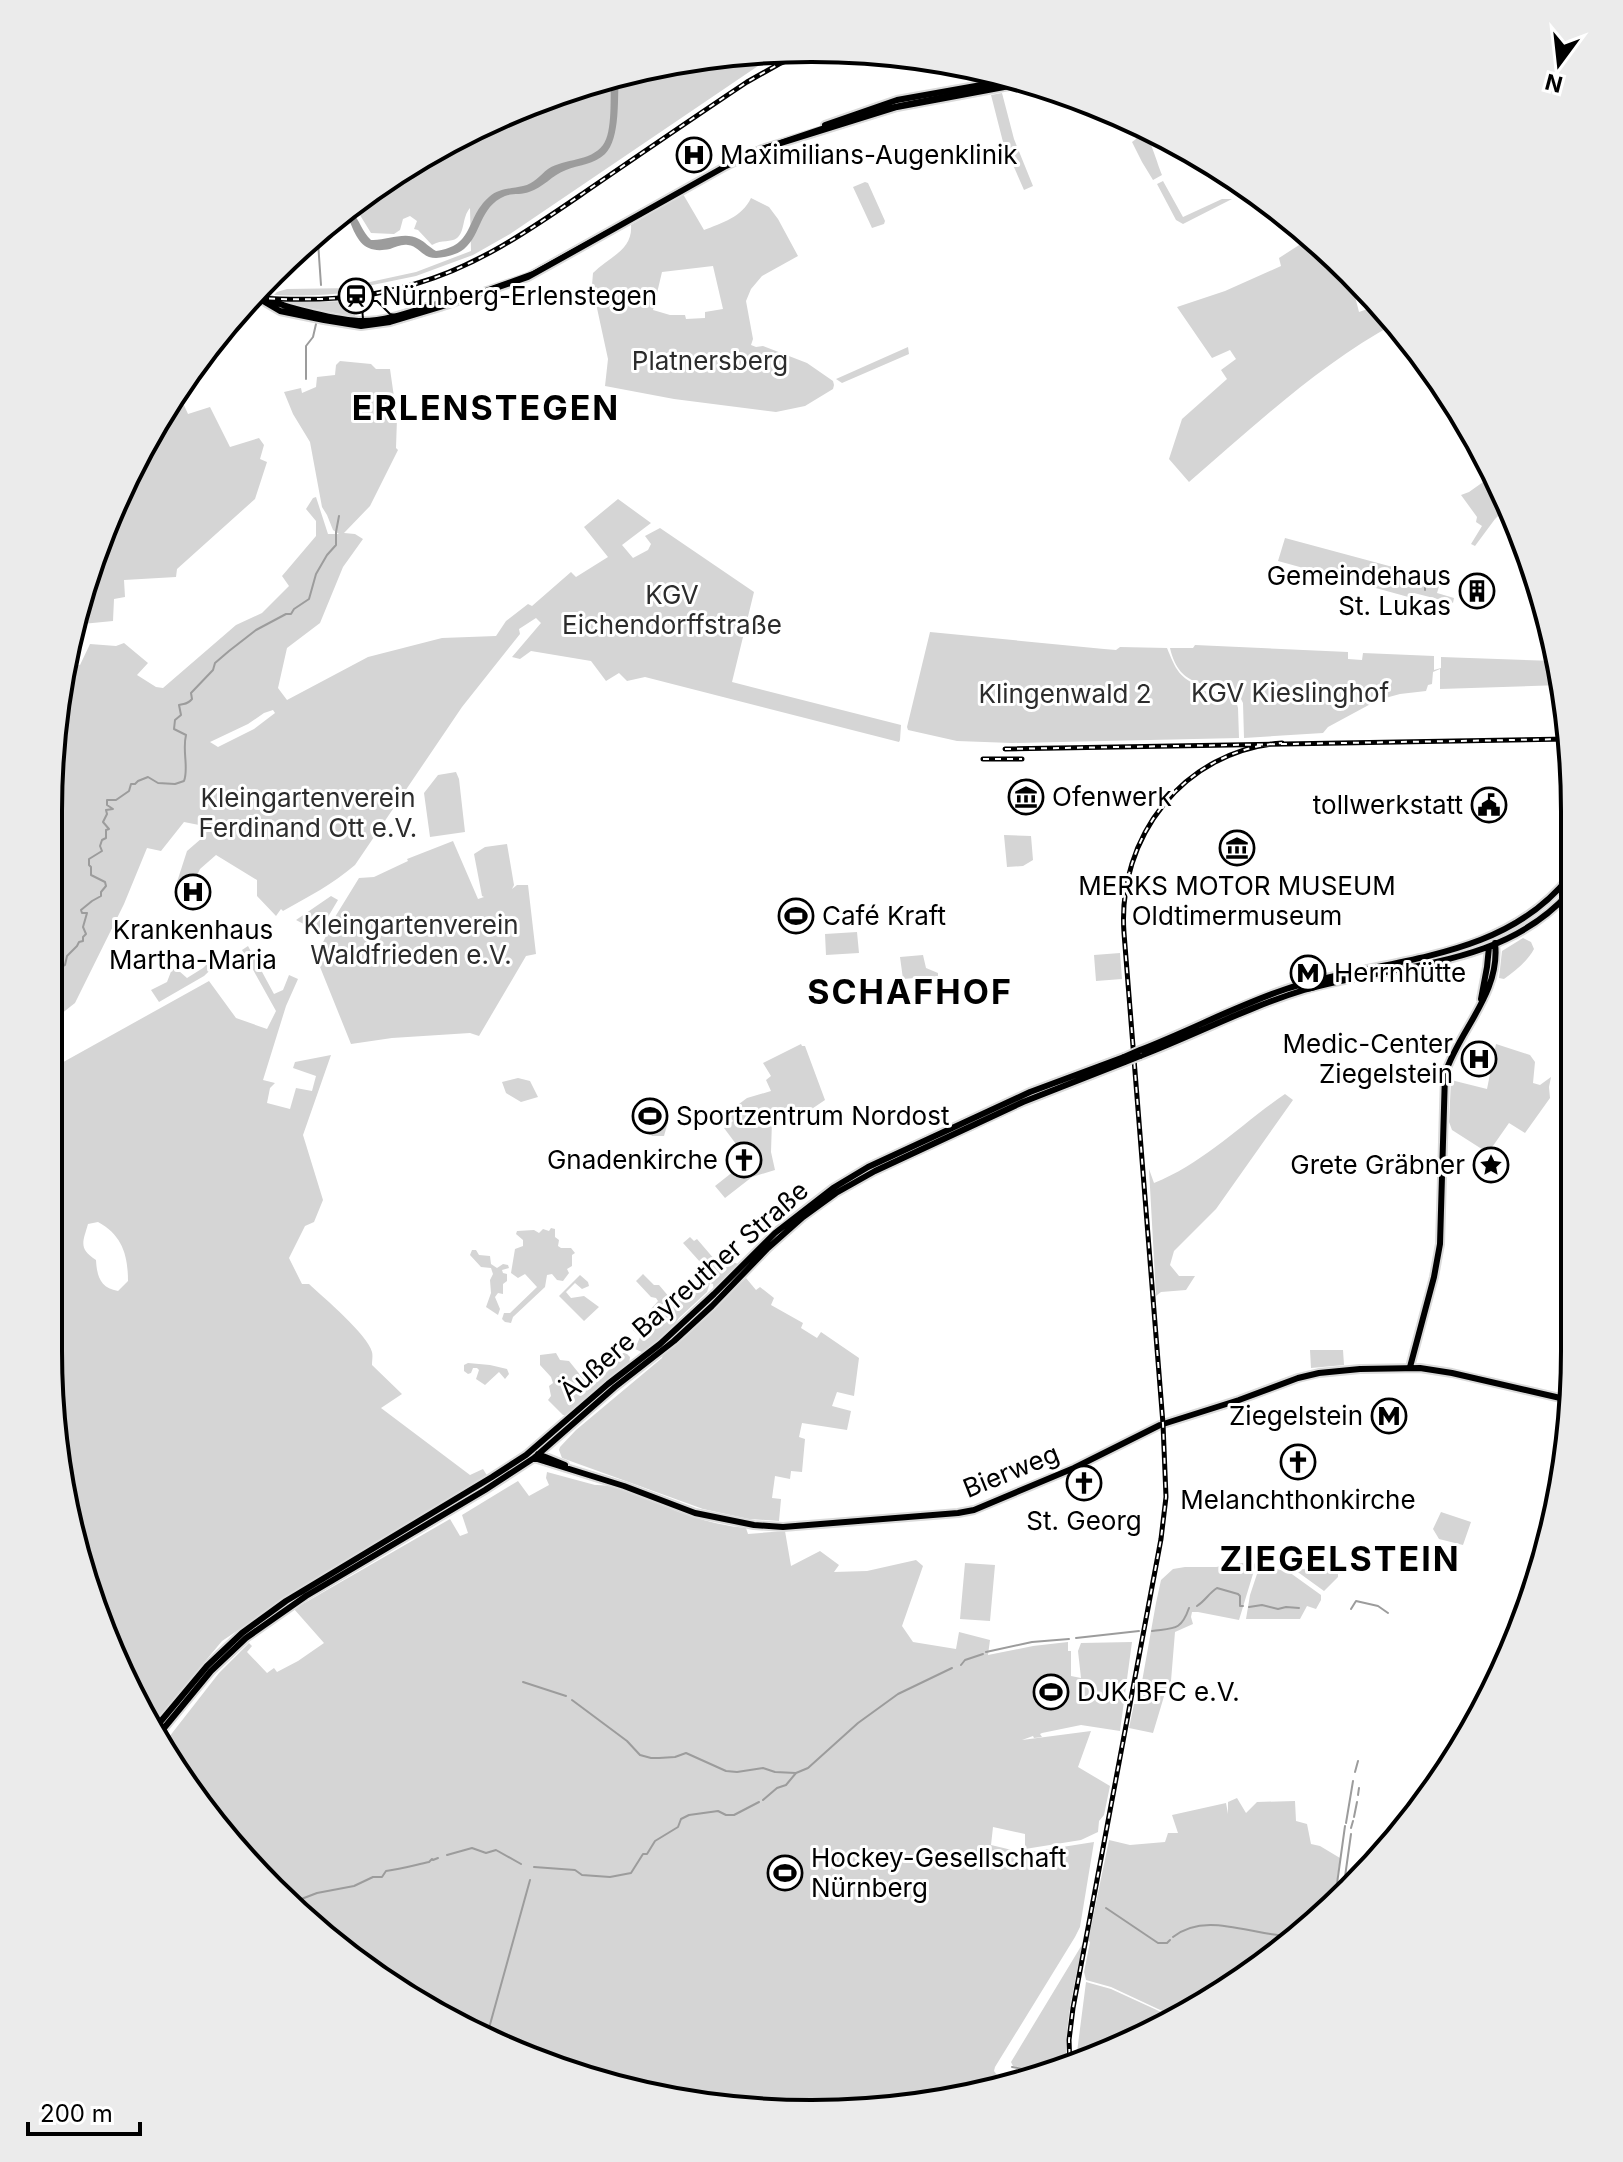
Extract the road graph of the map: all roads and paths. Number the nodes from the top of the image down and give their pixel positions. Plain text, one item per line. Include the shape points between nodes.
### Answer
1 (991, 84) edge
2 (1002, 87) edge
3 (886, 107) junction
4 (265, 299) edge
5 (1561, 885) edge
6 (1561, 900) edge
7 (1493, 936) junction
8 (1492, 946) junction
9 (1462, 947) junction
10 (1464, 956) junction
11 (1140, 1053) junction
12 (1125, 1059) junction
13 (1410, 1367) junction
14 (1559, 1398) edge
15 (555, 1441) junction
16 (535, 1454) junction
17 (558, 1462) junction
18 (571, 1469) junction
19 (160, 1722) edge
20 (164, 1728) edge

1 - 3 main road
2 - 3 main road
3 - 4 main road via 748,151 531,272 418,312 350,321
5 - 7 main road, Äußere Bayreuther Straße via 1537,909
6 - 8 main road, Äußere Bayreuther Straße via 1533,924
7 - 8 main road
7 - 9 main road, Äußere Bayreuther Straße
8 - 10 main road, Äußere Bayreuther Straße
8 - 13 main road via 1480,1005 1445,1074 1440,1244
9 - 10 main road
9 - 11 main road, Äußere Bayreuther Straße via 1286,989
10 - 11 main road, Äußere Bayreuther Straße via 1300,992
11 - 12 main road, Äußere Bayreuther Straße, bridge
12 - 15 main road, Äußere Bayreuther Straße via 845,1187 786,1232 705,1313
12 - 16 main road, Äußere Bayreuther Straße via 1037,1089 837,1184 775,1233
13 - 14 main road, Bierweg
13 - 18 main road, Bierweg via 1298,1378 1160,1425 1063,1473 958,1513 761,1526 695,1513
15 - 16 main road, Äußere Bayreuther Straße
15 - 17 main road
16 - 17 main road, Bierweg
16 - 18 main road, Bierweg
16 - 19 main road, Äußere Bayreuther Straße via 261,1618 227,1645
16 - 20 main road, Äußere Bayreuther Straße via 497,1483 265,1624 211,1671
17 - 18 main road, Bierweg

